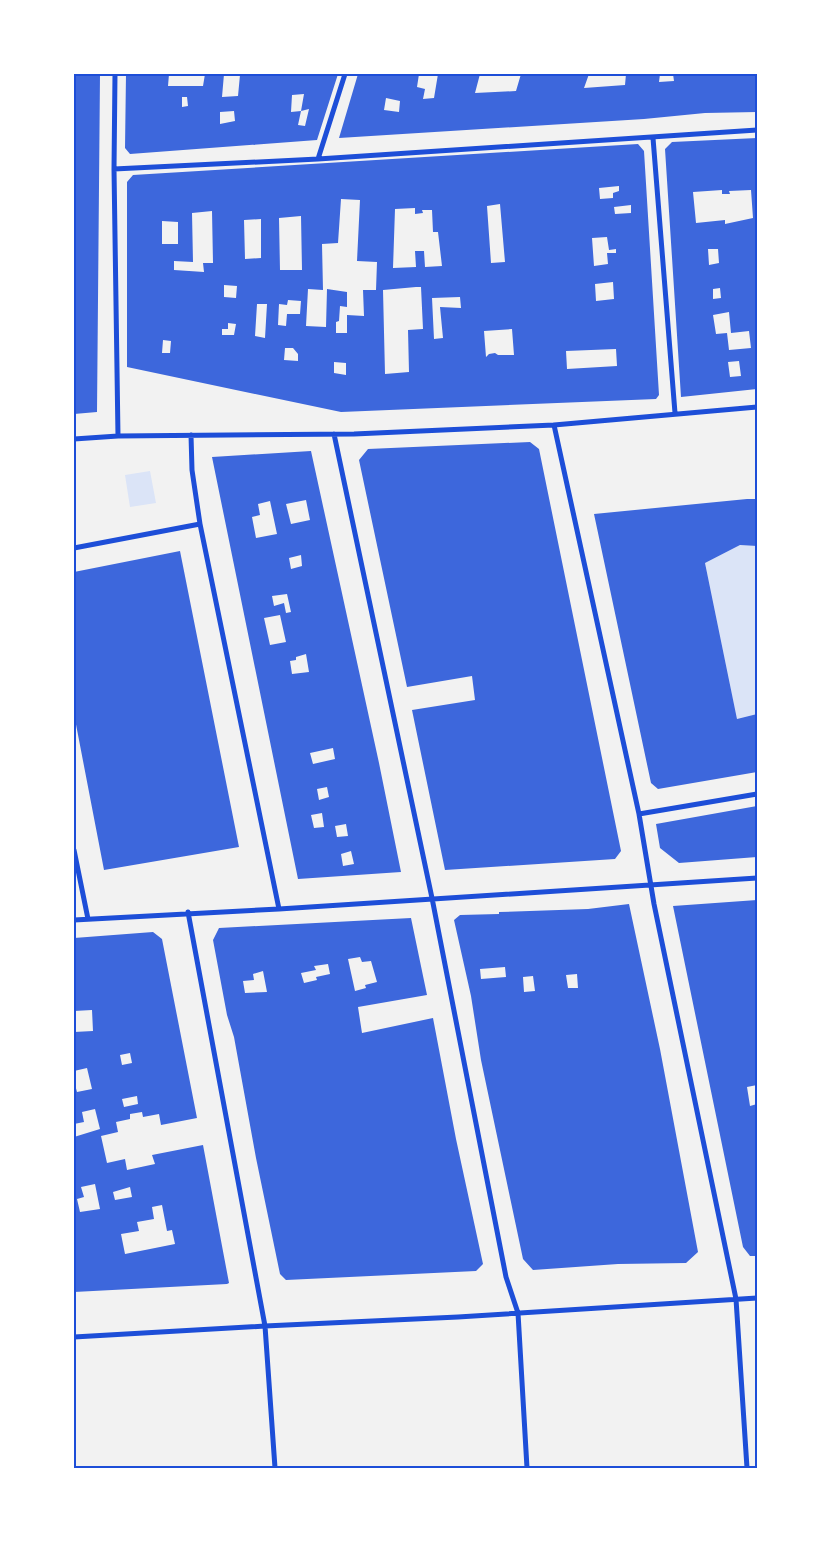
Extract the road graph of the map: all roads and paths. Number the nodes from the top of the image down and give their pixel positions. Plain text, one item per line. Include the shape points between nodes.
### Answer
1 (115, 74) edge
2 (345, 74) edge
3 (757, 130) edge
4 (652, 138) junction
5 (318, 159) junction
6 (114, 169) junction
7 (757, 407) edge
8 (675, 413) junction
9 (554, 425) junction
10 (334, 434) junction
11 (118, 436) junction
12 (191, 436) junction
13 (74, 438) edge
14 (200, 524) junction
15 (74, 548) edge
16 (757, 794) edge
17 (639, 814) junction
18 (74, 850) edge
19 (757, 878) edge
20 (652, 884) junction
21 (432, 898) junction
22 (279, 909) junction
23 (188, 912) junction
24 (88, 919) junction
25 (74, 920) edge
26 (757, 1298) edge
27 (736, 1299) junction
28 (518, 1313) junction
29 (266, 1326) junction
30 (74, 1337) edge
31 (275, 1468) edge
32 (527, 1468) edge
33 (747, 1468) edge

1 - 6 street
2 - 5 street
3 - 4 street
4 - 5 street
4 - 8 street
5 - 6 street
6 - 11 street
7 - 8 street
8 - 9 street
9 - 10 street
9 - 17 street
10 - 12 street
10 - 21 street
11 - 12 street
11 - 13 street
12 - 14 street
14 - 15 street
14 - 22 street
16 - 17 street
17 - 20 street
18 - 24 street
19 - 20 street
20 - 21 street
20 - 27 street
21 - 22 street
21 - 28 street via 505,1272
22 - 23 street
23 - 24 street
23 - 29 street
24 - 25 street
26 - 27 street
27 - 28 street
27 - 33 street
28 - 29 street
28 - 32 street
29 - 30 street
29 - 31 street

